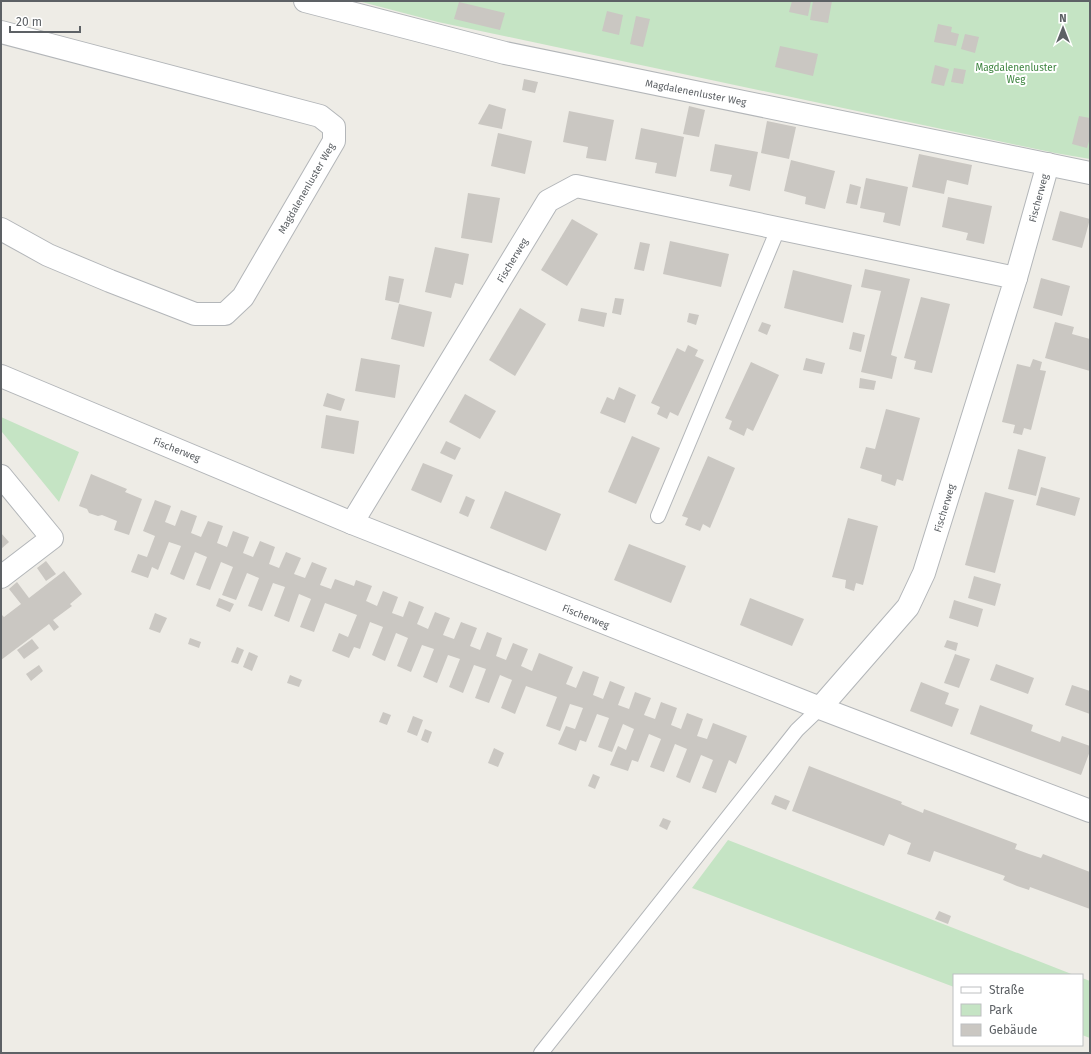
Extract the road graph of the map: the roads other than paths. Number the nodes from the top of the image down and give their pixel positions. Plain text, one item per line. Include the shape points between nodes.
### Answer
1 (305, 1) edge
2 (1, 32) edge
3 (1048, 164) junction
4 (1090, 173) edge
5 (1, 229) edge
6 (778, 229) junction
7 (1016, 278) junction
8 (1, 376) edge
9 (1, 476) edge
10 (658, 516) dead end
11 (352, 523) junction
12 (1, 577) edge
13 (820, 708) junction
14 (1090, 811) edge
15 (541, 1053) edge

1 - 3 street, Magdalenenluster Weg via 505,53
2 - 5 street, Magdalenenluster Weg via 320,116 334,127 334,141 243,297 225,314 195,314 48,255
3 - 4 street, Magdalenenluster Weg
3 - 7 street, Fischerweg
6 - 7 street, Fischerweg
6 - 10 lane
6 - 11 street, Fischerweg via 576,186 548,201
7 - 13 street, Fischerweg via 924,573 908,607
8 - 11 street, Fischerweg
9 - 12 street via 52,538
11 - 13 street, Fischerweg
13 - 14 street, Fischerweg
13 - 15 lane via 797,730

